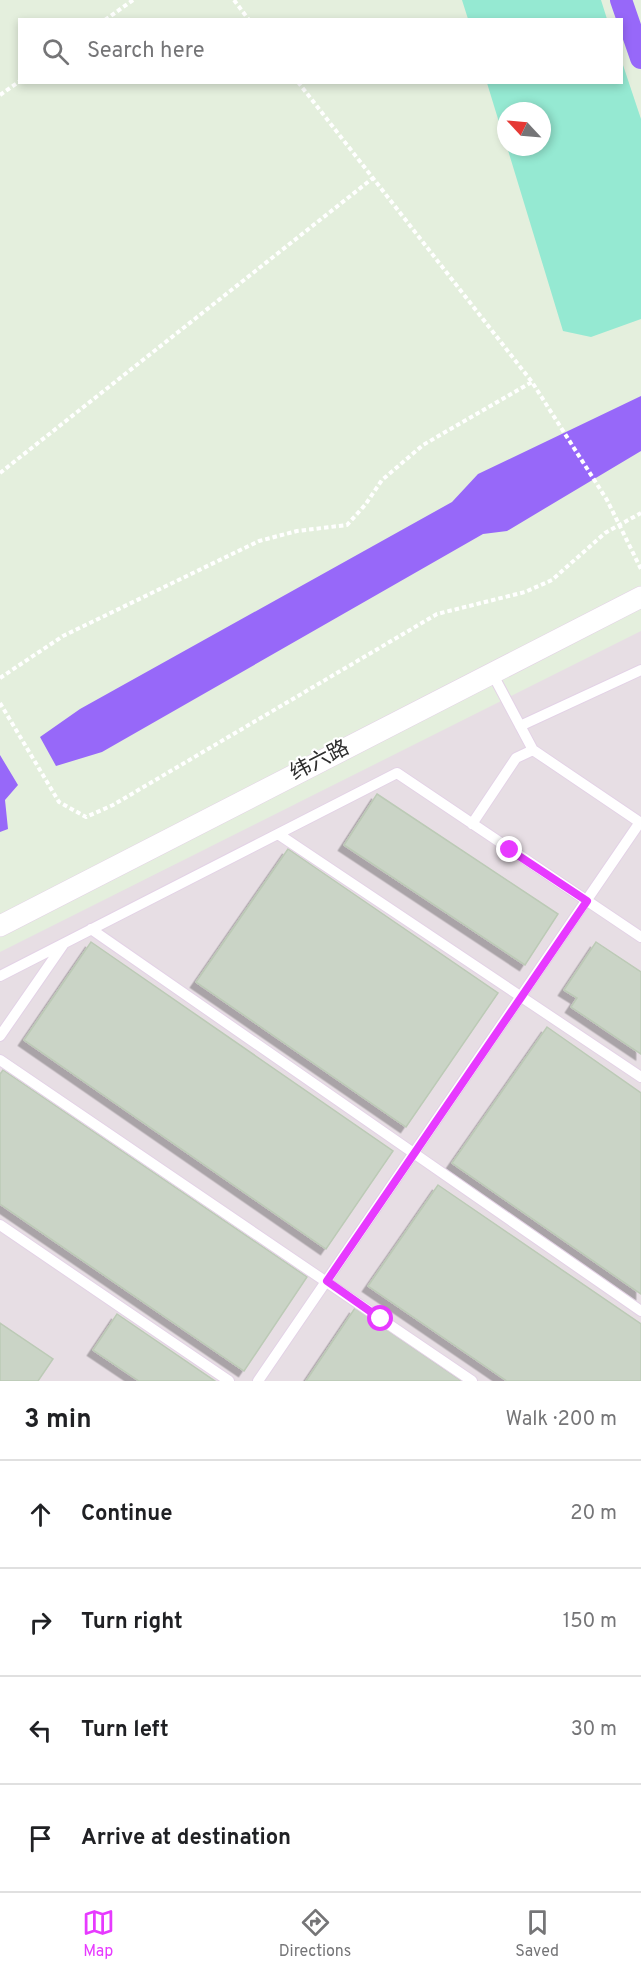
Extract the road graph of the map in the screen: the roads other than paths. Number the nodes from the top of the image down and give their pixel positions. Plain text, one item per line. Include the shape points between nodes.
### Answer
1 (641, 597) edge
2 (641, 670) edge
3 (492, 673) junction
4 (520, 726) junction
5 (533, 750) junction
6 (640, 823) edge
7 (472, 824) junction
8 (278, 834) junction
9 (587, 901) junction
10 (0, 926) edge
11 (91, 929) junction
12 (641, 937) edge
13 (63, 944) junction
14 (0, 976) edge
15 (522, 997) junction
16 (0, 1036) edge
17 (0, 1060) edge
18 (641, 1077) edge
19 (414, 1154) junction
20 (0, 1225) edge
21 (327, 1281) junction
22 (641, 1311) edge
23 (229, 1381) edge
24 (258, 1381) edge
25 (472, 1381) edge

1 - 3 street, 纬六路
2 - 4 lane
3 - 4 lane
3 - 10 street, 纬六路
4 - 5 lane
5 - 6 lane
5 - 7 lane via 516,758
6 - 9 lane
7 - 8 lane via 397,773
7 - 9 lane
8 - 11 lane
8 - 15 lane
9 - 12 lane
9 - 15 lane
11 - 13 lane
11 - 19 lane
13 - 14 lane
13 - 16 lane
15 - 18 lane
15 - 19 lane
17 - 21 lane
19 - 21 lane
19 - 22 lane
20 - 23 lane
21 - 24 lane
21 - 25 lane

